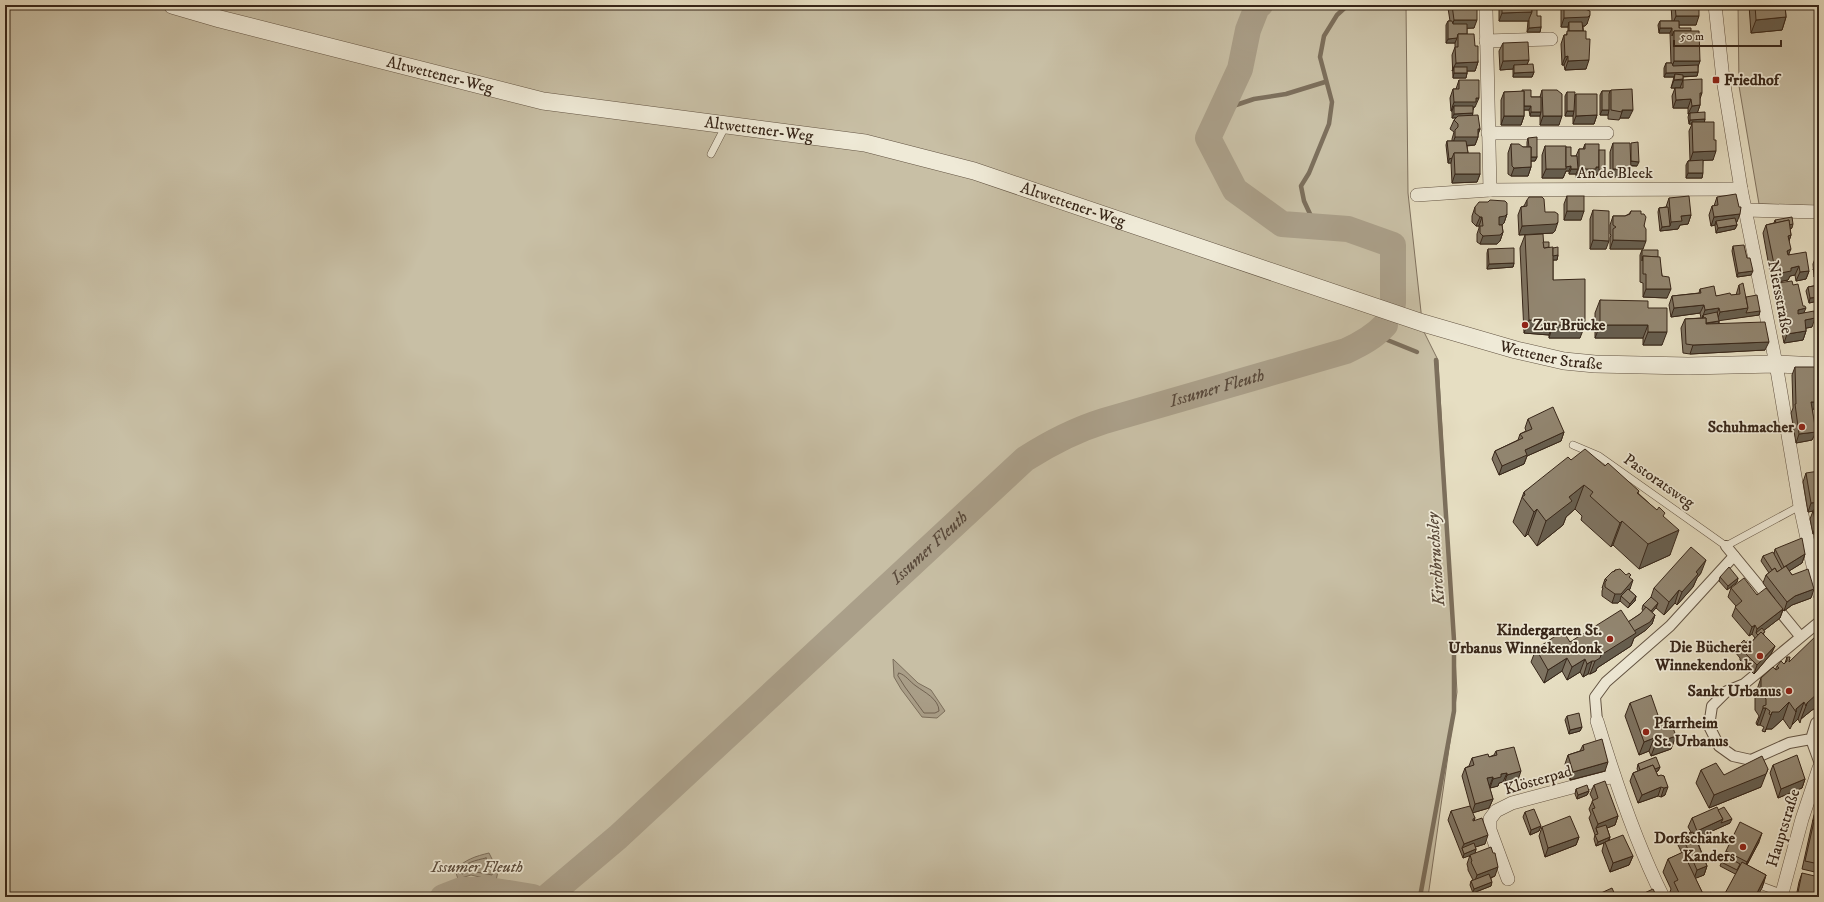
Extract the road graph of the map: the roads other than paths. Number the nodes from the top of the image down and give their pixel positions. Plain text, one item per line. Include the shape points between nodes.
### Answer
1 (172, 5) edge
2 (1715, 5) edge
3 (1486, 10) dead end
4 (1551, 38) dead end
5 (1486, 41) junction
6 (726, 125) junction
7 (1488, 132) junction
8 (1607, 133) dead end
9 (711, 154) dead end
10 (1741, 189) junction
11 (1490, 190) junction
12 (1417, 195) dead end
13 (1746, 210) junction
14 (1819, 212) edge
15 (1336, 293) joint
16 (1776, 364) junction
17 (1819, 366) edge
18 (1573, 445) dead end
19 (1800, 506) junction
20 (1726, 546) junction
21 (1734, 556) junction
22 (1819, 593) edge
23 (1819, 622) edge
24 (1800, 636) junction
25 (1597, 721) joint
26 (1819, 721) edge
27 (1811, 739) junction
28 (1819, 761) edge
29 (1819, 768) edge
30 (1614, 776) junction
31 (1508, 879) dead end
32 (1753, 883) edge
33 (1781, 895) edge
34 (1663, 897) edge

1 - 6 street, Altwettener-Weg via 543,101
2 - 10 street, Niersstraße via 1723,79
3 - 5 street
4 - 5 street
5 - 7 street
6 - 9 lane
6 - 15 street, Altwettener-Weg via 865,143 974,171
7 - 8 street
7 - 11 street
10 - 11 street, An de Bleek
10 - 13 street, Niersstraße
11 - 12 street, An de Bleek
13 - 14 street
13 - 16 street, Niersstraße
15 - 16 street, Wettener Straße via 1423,323 1564,361 1688,366
16 - 17 street, Wettener Straße
16 - 19 street, Niersstraße
18 - 20 lane, Pastoratsweg via 1599,456
19 - 20 lane
19 - 22 street, Niersstraße
20 - 21 street
21 - 24 street
21 - 25 street via 1670,626 1606,682 1595,697
23 - 24 street
24 - 27 street via 1744,684 1727,691 1712,706 1709,726 1719,746 1733,756 1751,760 1789,743
25 - 30 street
26 - 27 street
27 - 28 street
29 - 33 street, Hauptstraße
30 - 31 street, Klösterpad via 1512,803 1496,811 1490,819 1490,830
30 - 34 street via 1646,863
32 - 33 lane

